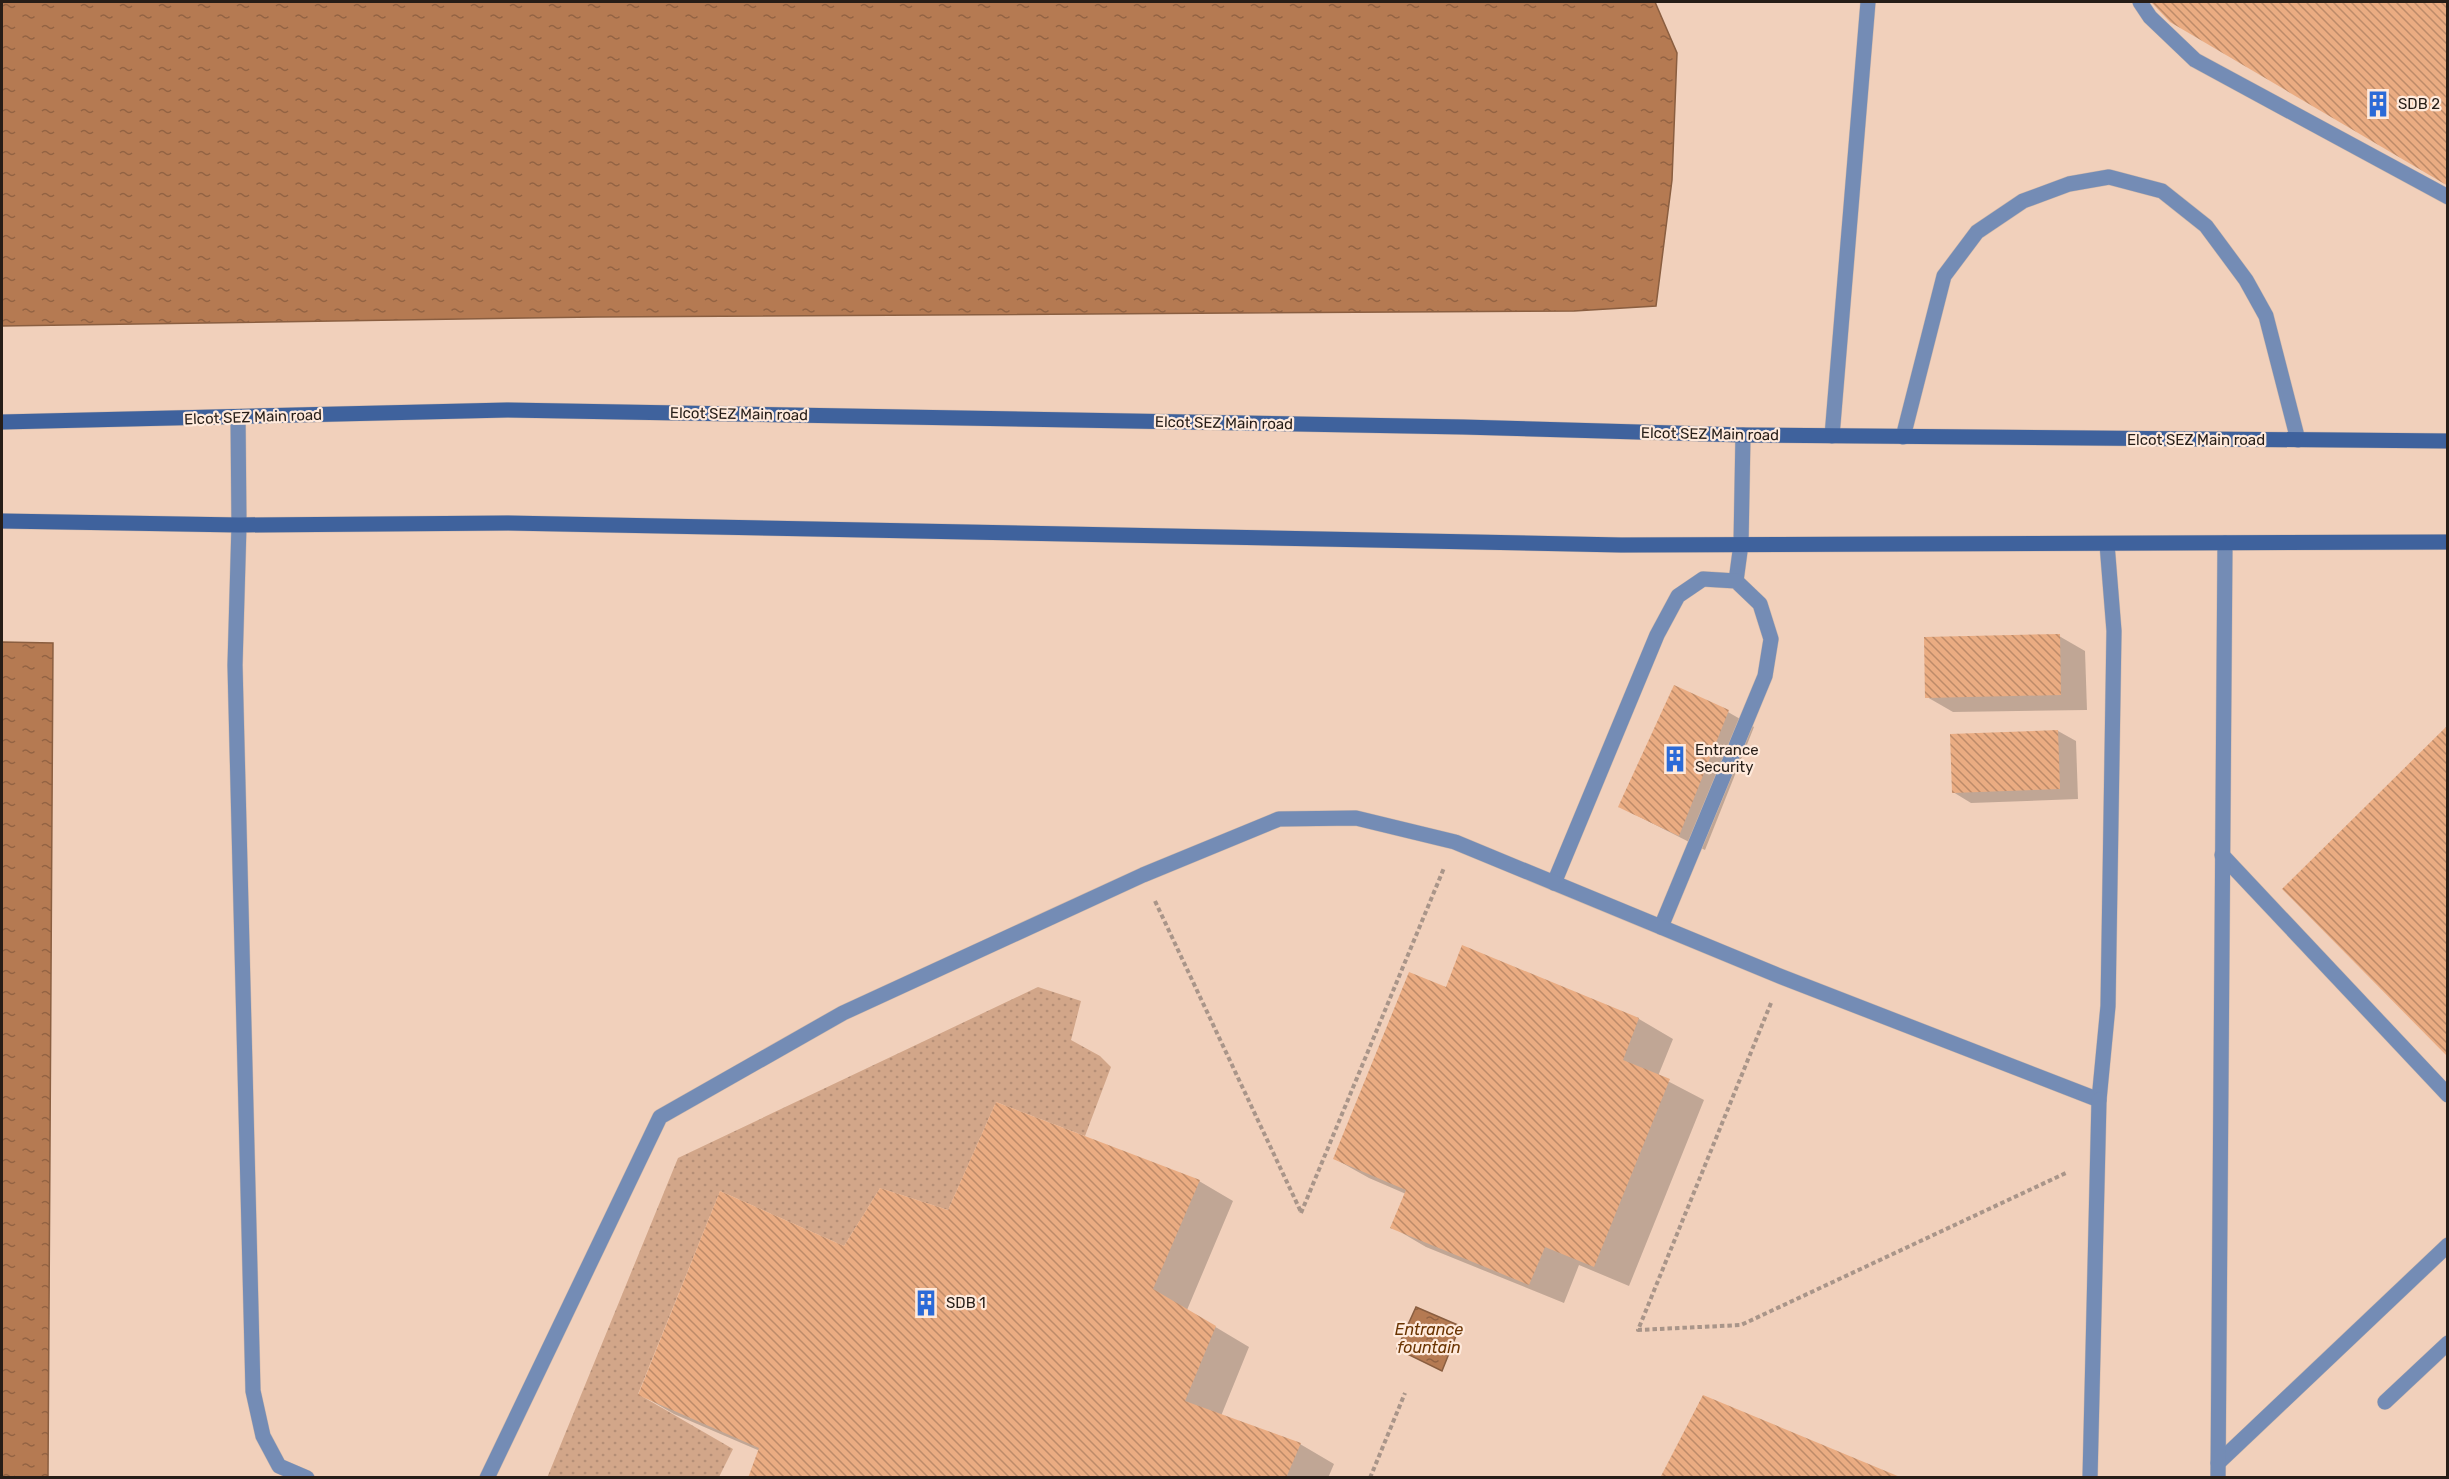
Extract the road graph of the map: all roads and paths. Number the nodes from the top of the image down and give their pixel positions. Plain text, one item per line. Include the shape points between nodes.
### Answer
1 (1868, 2) edge
2 (2140, 2) edge
3 (2448, 197) edge
4 (238, 417) junction
5 (2, 422) edge
6 (1743, 435) junction
7 (1832, 436) junction
8 (1904, 437) junction
9 (2298, 440) junction
10 (2448, 441) edge
11 (2, 521) edge
12 (239, 525) junction
13 (2448, 542) edge
14 (2225, 543) junction
15 (1741, 544) junction
16 (2107, 544) junction
17 (1736, 581) junction
18 (1455, 842) junction
19 (2222, 855) junction
20 (1143, 875) junction
21 (1554, 883) junction
22 (1661, 927) junction
23 (1782, 978) junction
24 (2448, 1095) edge
25 (2099, 1100) junction
26 (2099, 1157) junction
27 (2448, 1245) edge
28 (2448, 1343) edge
29 (1405, 1393) dead end
30 (2385, 1402) dead end
31 (2218, 1470) edge
32 (307, 1478) edge
33 (487, 1478) edge
34 (1370, 1478) edge
35 (2090, 1478) edge

1 - 7 lane
2 - 3 lane via 2150,17 2195,60
4 - 5 street, Elcot SEZ Main road
4 - 6 street, Elcot SEZ Main road via 507,410
4 - 12 lane
6 - 7 street, Elcot SEZ Main road
6 - 15 lane
7 - 8 street, Elcot SEZ Main road
8 - 9 street, Elcot SEZ Main road
8 - 9 lane via 1944,276 1977,232 2023,201 2069,184 2109,177 2162,191 2206,226 2246,280 2266,316
9 - 10 street, Elcot SEZ Main road
11 - 12 street
12 - 15 street via 508,523 1609,545
12 - 32 lane via 235,677 253,1390 263,1436 279,1466
13 - 14 street
14 - 16 street
14 - 19 lane
15 - 16 street
15 - 17 lane
16 - 25 lane via 2114,631 2108,971
17 - 21 lane via 1703,579 1678,596 1657,635
17 - 22 lane via 1760,603 1771,639 1765,676
18 - 20 lane via 1356,818 1279,819
18 - 20 path via 1301,1213
18 - 21 lane
19 - 24 lane
19 - 31 lane
20 - 33 lane via 843,1013 660,1117
21 - 22 lane
22 - 23 lane
23 - 25 lane
23 - 26 path via 1638,1330 1741,1324
25 - 26 lane
26 - 35 lane
27 - 31 lane
28 - 30 lane
29 - 34 path

